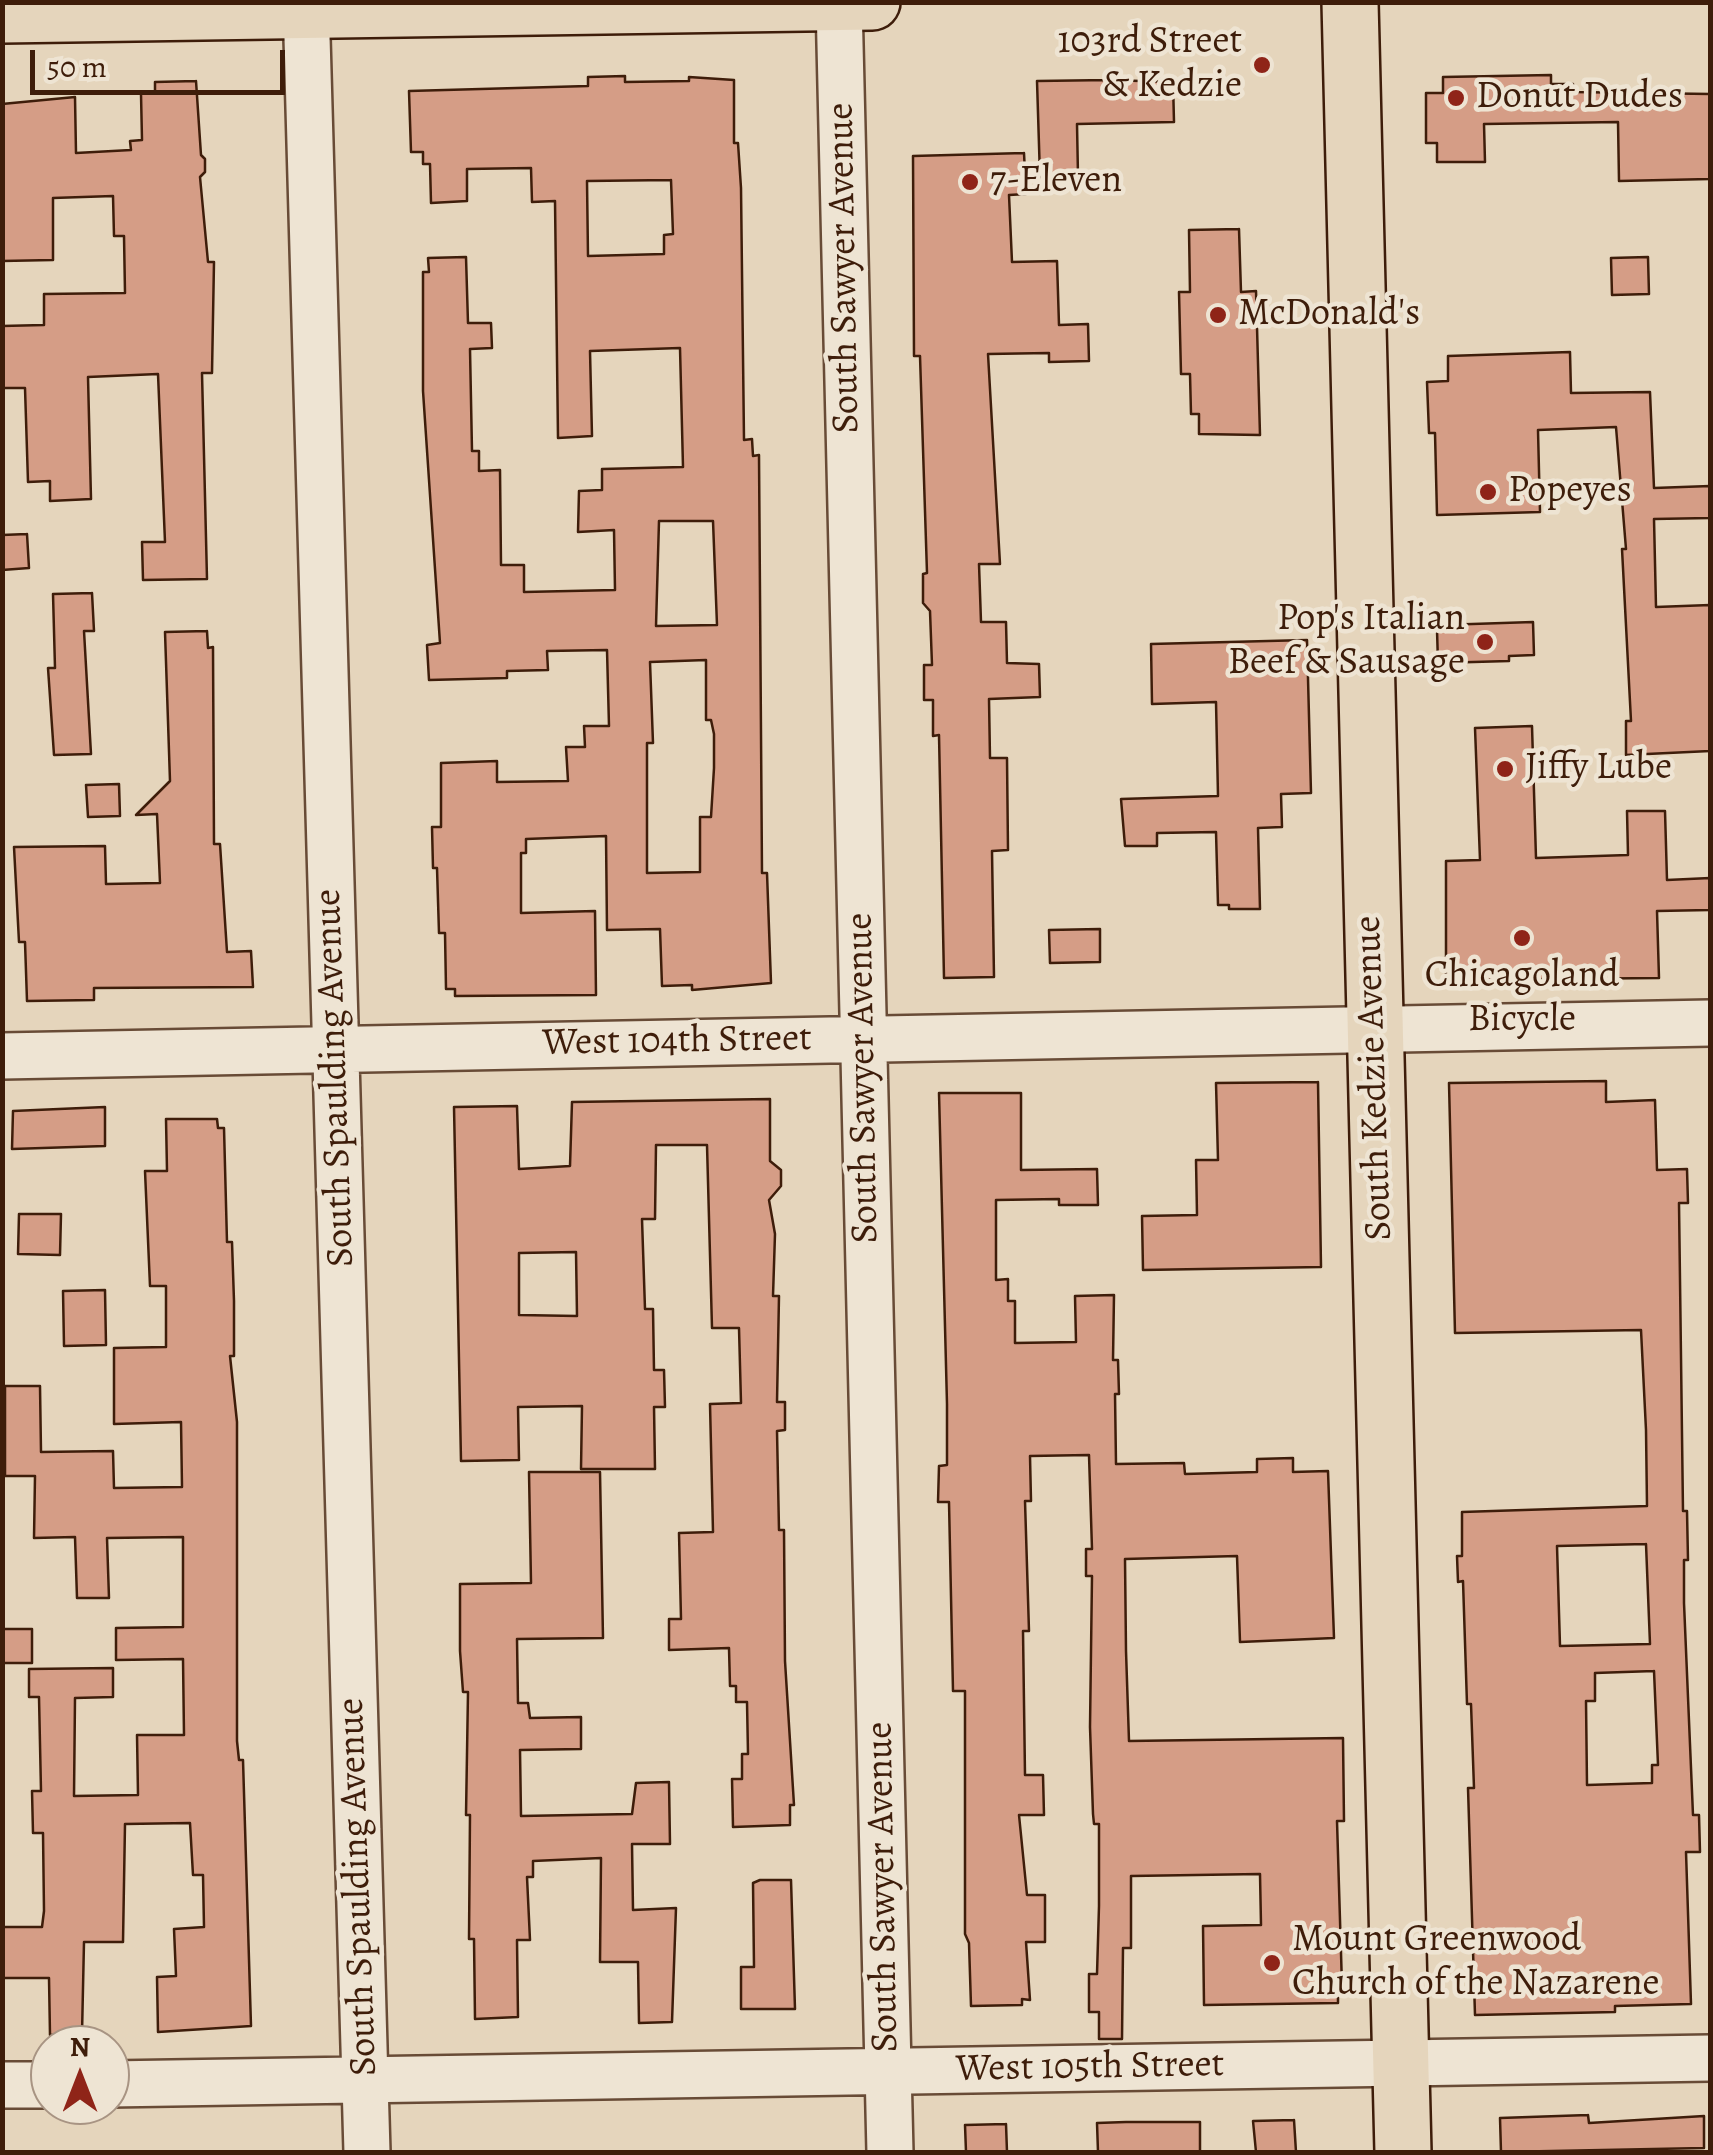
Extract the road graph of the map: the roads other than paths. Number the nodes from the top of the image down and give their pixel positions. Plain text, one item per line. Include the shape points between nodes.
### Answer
1 (872, 2) edge
2 (1350, 2) edge
3 (839, 3) edge
4 (306, 7) edge
5 (2, 15) edge
6 (1710, 1022) edge
7 (1374, 1028) junction
8 (864, 1038) junction
9 (335, 1050) junction
10 (2, 1056) edge
11 (1710, 2058) edge
12 (1401, 2063) junction
13 (888, 2071) junction
14 (364, 2080) junction
15 (130, 2084) edge
16 (30, 2085) edge
17 (2, 2086) edge
18 (367, 2152) edge
19 (890, 2152) edge
20 (1403, 2152) edge

1 - 3 main road
2 - 7 main road, South Kedzie Avenue
3 - 4 main road
3 - 8 street, South Sawyer Avenue
4 - 5 main road
4 - 9 street, South Spaulding Avenue
6 - 7 street, West 104th Street
7 - 8 street, West 104th Street
7 - 12 main road, South Kedzie Avenue
8 - 9 street, West 104th Street
8 - 13 street, South Sawyer Avenue
9 - 10 street, West 104th Street
9 - 14 street, South Spaulding Avenue
11 - 12 street, West 105th Street
12 - 13 street, West 105th Street
12 - 20 main road, South Kedzie Avenue
13 - 14 street, West 105th Street
13 - 19 street, South Sawyer Avenue
14 - 15 street, West 105th Street
14 - 18 street, South Spaulding Avenue
16 - 17 street

